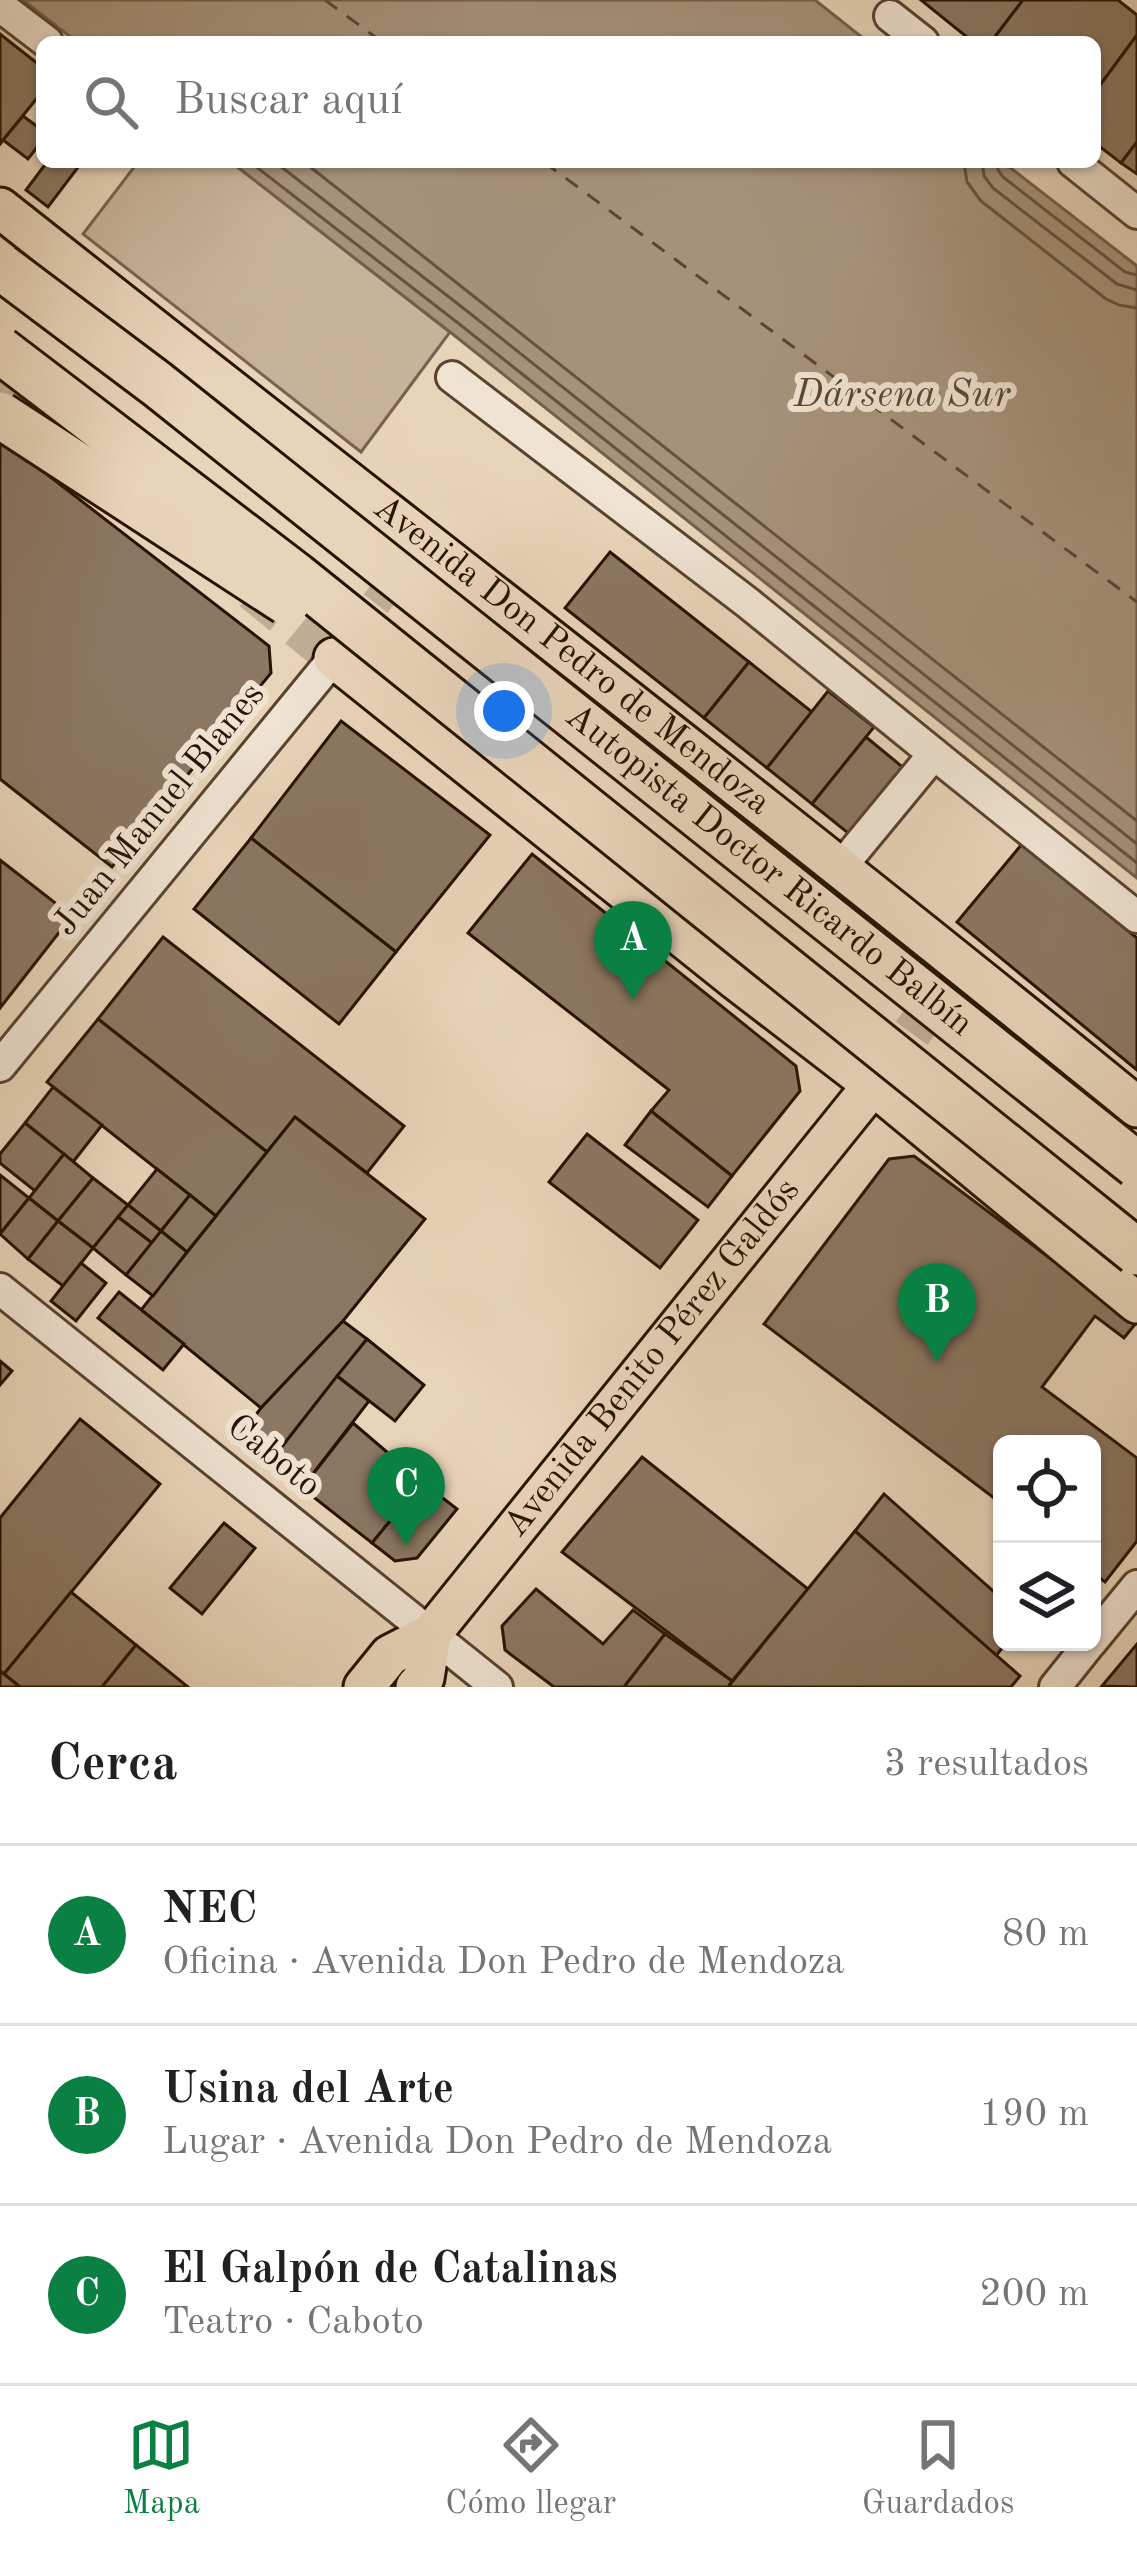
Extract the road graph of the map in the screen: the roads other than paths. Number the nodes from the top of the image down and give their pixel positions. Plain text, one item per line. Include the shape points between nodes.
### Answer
1 (0, 6) edge
2 (890, 16) dead end
3 (39, 36) edge
4 (915, 36) edge
5 (1081, 168) edge
6 (0, 208) edge
7 (1137, 213) edge
8 (44, 243) junction
9 (0, 266) edge
10 (0, 300) edge
11 (0, 350) edge
12 (452, 376) dead end
13 (0, 416) edge
14 (334, 658) joint
15 (510, 748) junction
16 (934, 754) junction
17 (841, 868) junction
18 (1137, 917) edge
19 (0, 1066) edge
20 (873, 1085) junction
21 (1137, 1107) edge
22 (1137, 1165) edge
23 (1137, 1252) edge
24 (0, 1289) edge
25 (1137, 1303) edge
26 (1137, 1586) edge
27 (1101, 1631) edge
28 (431, 1634) junction
29 (1085, 1651) edge
30 (364, 1687) edge
31 (416, 1687) edge
32 (497, 1687) edge
33 (1055, 1687) edge

1 - 3 street
2 - 4 street
5 - 7 street
6 - 8 main road, Avenida Don Pedro de Mendoza
8 - 10 street
8 - 17 main road, Avenida Don Pedro de Mendoza
9 - 22 highway, Autopista Doctor Ricardo Balbín, bridge
11 - 15 highway, Autopista Doctor Ricardo Balbín, bridge
12 - 16 street
13 - 15 highway, bridge
14 - 19 street, Juan Manuel Blanes
14 - 20 main road
15 - 23 highway, Autopista Doctor Ricardo Balbín, bridge
16 - 17 street
16 - 18 street
17 - 21 main road, Avenida Don Pedro de Mendoza
20 - 25 main road
20 - 28 main road, Avenida Benito Pérez Galdós
24 - 28 street, Caboto
26 - 27 street
28 - 30 main road, Avenida Benito Pérez Galdós via 390,1655
28 - 31 main road, Avenida Benito Pérez Galdós
28 - 32 street, Caboto
29 - 33 street

